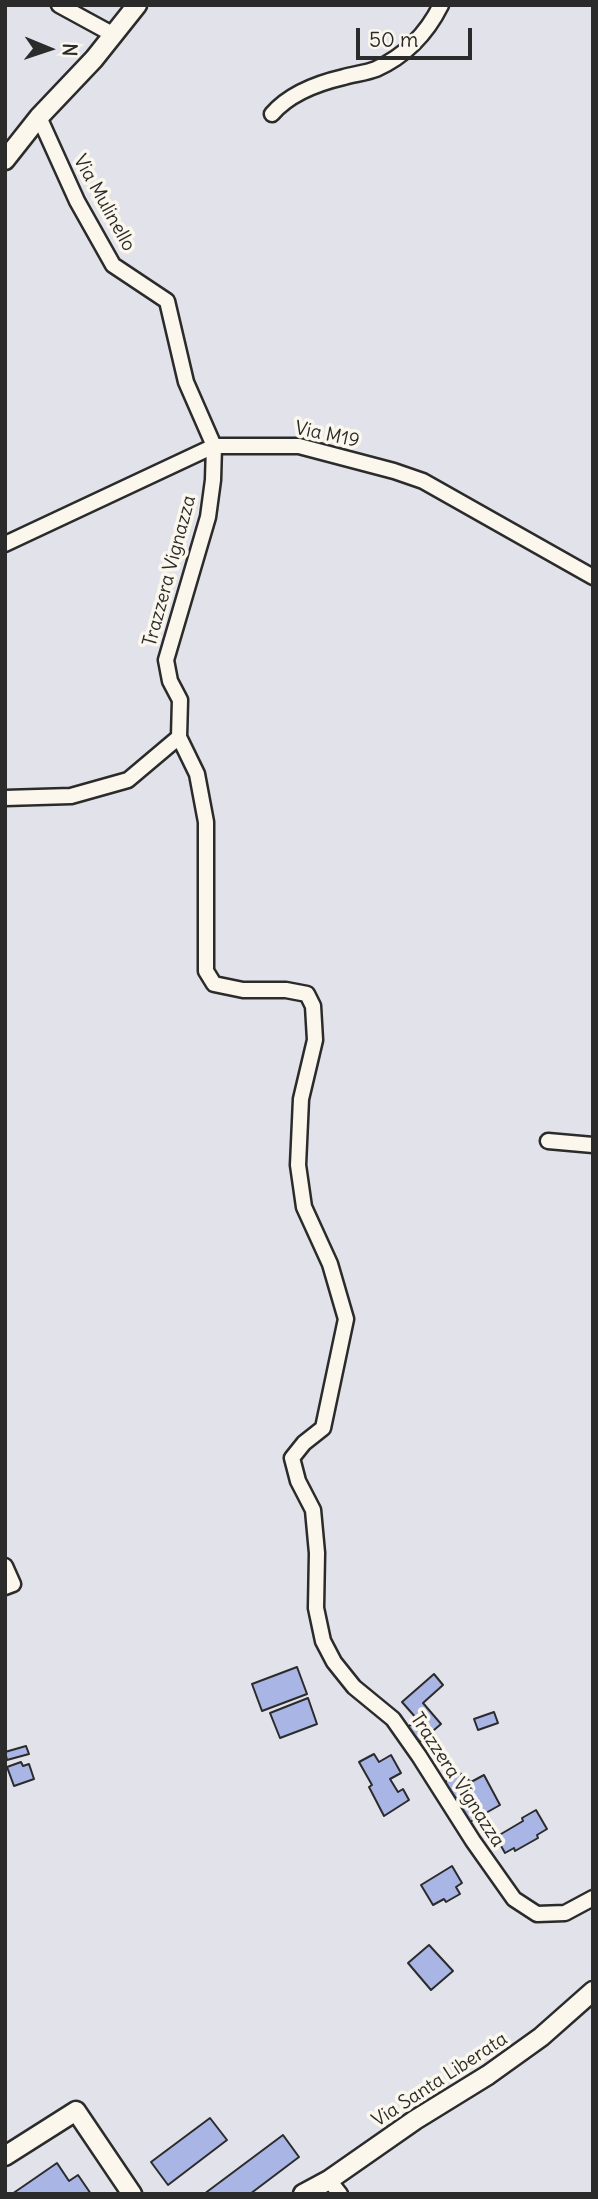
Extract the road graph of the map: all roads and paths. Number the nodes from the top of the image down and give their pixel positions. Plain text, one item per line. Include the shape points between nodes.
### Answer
1 (59, 5) edge
2 (137, 5) edge
3 (441, 5) edge
4 (114, 35) junction
5 (272, 114) dead end
6 (38, 117) junction
7 (5, 160) edge
8 (214, 446) junction
9 (5, 544) edge
10 (593, 577) edge
11 (179, 737) junction
12 (5, 798) edge
13 (548, 1141) dead end
14 (593, 1145) edge
15 (5, 1566) edge
16 (5, 1587) edge
17 (593, 1898) edge
18 (593, 1991) edge
19 (5, 2156) edge
20 (334, 2187) edge
21 (132, 2194) edge
22 (303, 2194) edge

1 - 4 street
2 - 4 street
3 - 5 street via 412,46 375,70 309,87
4 - 6 street
6 - 7 street
6 - 8 street, Via Mulinello via 113,265 167,301 186,382
8 - 9 street, Via M19
8 - 10 street, Via M19 via 299,446 403,474
8 - 11 street, Trazzera Vignazza via 208,517 166,660 180,700
11 - 12 street via 128,780 71,796
11 - 17 street, Trazzera Vignazza via 197,774 206,822 206,971 214,984 307,994 313,1006 315,1040 300,1098 298,1165 304,1207 330,1264 345,1319 323,1428 292,1458 313,1510 316,1608 323,1641 354,1687 393,1719 514,1899 537,1914 565,1913
13 - 14 street
15 - 16 street via 13,1584
18 - 20 street, Via Santa Liberata via 541,2038 415,2120
19 - 21 street via 76,2111
20 - 22 street, Via Santa Liberata

